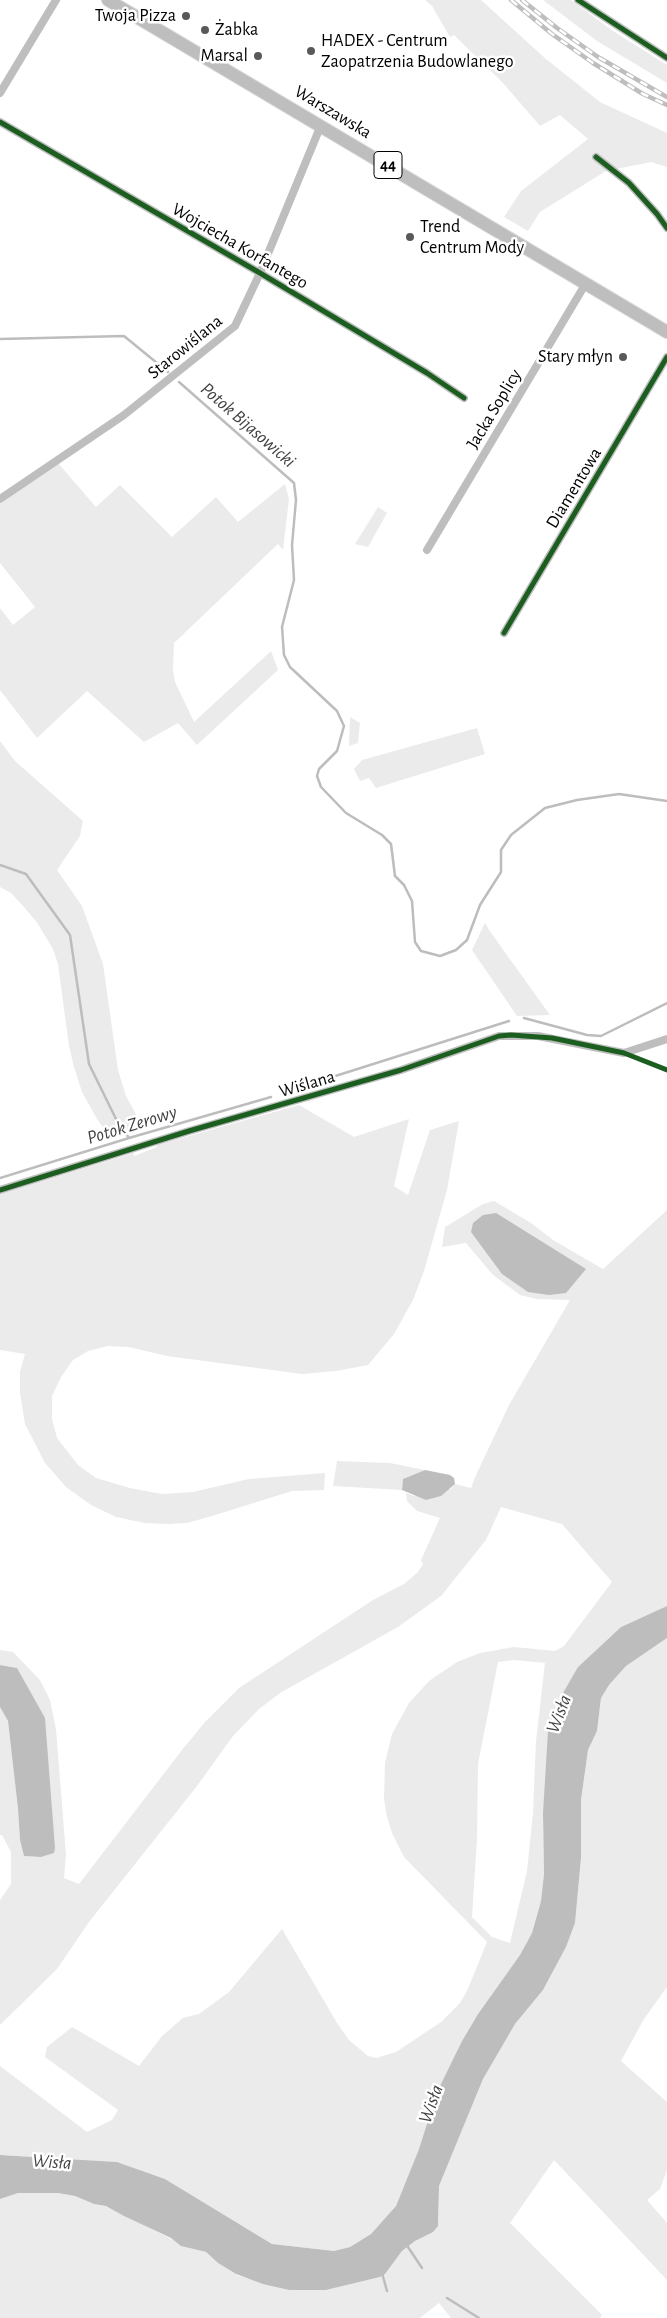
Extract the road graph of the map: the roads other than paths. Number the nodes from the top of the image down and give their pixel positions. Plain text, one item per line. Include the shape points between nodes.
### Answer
1 (56, 0) edge
2 (108, 0) edge
3 (578, 0) edge
4 (667, 58) edge
5 (0, 93) edge
6 (0, 122) edge
7 (321, 125) junction
8 (596, 157) dead end
9 (667, 228) edge
10 (260, 273) junction
11 (586, 283) junction
12 (667, 332) edge
13 (667, 357) edge
14 (464, 398) dead end
15 (0, 499) edge
16 (427, 550) dead end
17 (504, 633) dead end
18 (667, 1039) edge
19 (0, 1190) edge

1 - 5 street
2 - 7 main road, Warszawska / 44
3 - 4 street
6 - 10 street, Wojciecha Korfantego
7 - 10 street, Starowiślana
7 - 11 main road, Warszawska / 44
8 - 9 street via 629,183
10 - 14 street, Wojciecha Korfantego
10 - 15 street, Starowiślana via 235,326 124,415
11 - 12 main road, Warszawska / 44
11 - 16 street, Jacka Soplicy
13 - 17 street, Diamentowa
18 - 19 street, Wiślana via 624,1053 552,1038 499,1036 402,1070

